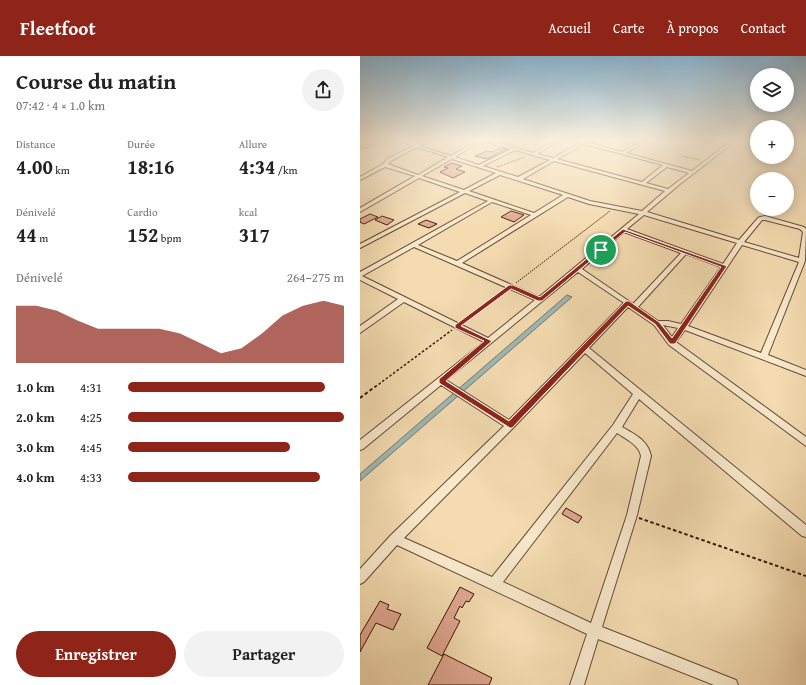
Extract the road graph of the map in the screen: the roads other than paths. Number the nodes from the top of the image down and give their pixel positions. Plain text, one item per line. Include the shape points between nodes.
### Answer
1 (377, 169) edge
2 (398, 169) edge
3 (429, 169) edge
4 (490, 169) edge
5 (537, 169) edge
6 (588, 169) edge
7 (661, 169) edge
8 (682, 169) edge
9 (696, 169) edge
10 (692, 172) junction
11 (500, 173) junction
12 (418, 176) junction
13 (360, 179) edge
14 (519, 179) junction
15 (642, 184) junction
16 (669, 191) junction
17 (464, 192) junction
18 (568, 195) junction
19 (492, 201) junction
20 (360, 210) edge
21 (643, 213) junction
22 (535, 215) junction
23 (624, 230) junction
24 (740, 243) junction
25 (414, 245) junction
26 (360, 246) edge
27 (685, 252) junction
28 (802, 261) junction
29 (458, 263) junction
30 (724, 266) junction
31 (578, 269) junction
32 (360, 277) edge
33 (402, 300) junction
34 (540, 300) junction
35 (630, 305) junction
36 (657, 323) junction
37 (684, 327) junction
38 (360, 330) edge
39 (489, 341) junction
40 (672, 343) junction
41 (584, 348) junction
42 (763, 357) junction
43 (806, 374) edge
44 (441, 381) junction
45 (638, 393) junction
46 (510, 425) junction
47 (616, 428) junction
48 (806, 442) edge
49 (360, 446) edge
50 (806, 532) edge
51 (395, 539) junction
52 (360, 578) edge
53 (494, 584) junction
54 (594, 631) junction
55 (577, 685) edge
56 (731, 685) edge

1 - 13 street
2 - 12 street
3 - 12 street
4 - 11 street
5 - 14 street
6 - 15 street
7 - 15 street
8 - 10 street
9 - 10 street
10 - 16 street
11 - 14 street
11 - 17 street
12 - 17 street
12 - 20 street
14 - 18 street
15 - 16 street
16 - 21 street
17 - 19 street
17 - 26 street
18 - 21 street
18 - 22 street
19 - 22 street
19 - 25 street
21 - 23 street
21 - 24 street
22 - 29 street
23 - 27 street
23 - 31 street
24 - 28 street
24 - 28 street via 762,218 802,228 806,232
24 - 30 street
25 - 29 street
25 - 32 street
27 - 30 street
27 - 35 street
28 - 42 street
29 - 34 street
30 - 37 street
31 - 34 street
31 - 35 street
32 - 33 street
33 - 38 street
33 - 39 street
34 - 39 street
35 - 36 street
35 - 41 street
36 - 37 street
36 - 40 street
37 - 40 street
37 - 42 street
39 - 44 street
40 - 48 street
41 - 45 street
41 - 46 street
42 - 43 street
44 - 46 street
44 - 49 street
45 - 47 street
45 - 50 street
46 - 51 street
47 - 53 street
47 - 54 street via 642,445 646,450 646,456 632,515
51 - 52 street
51 - 53 street
53 - 54 street
54 - 55 street
54 - 56 street

